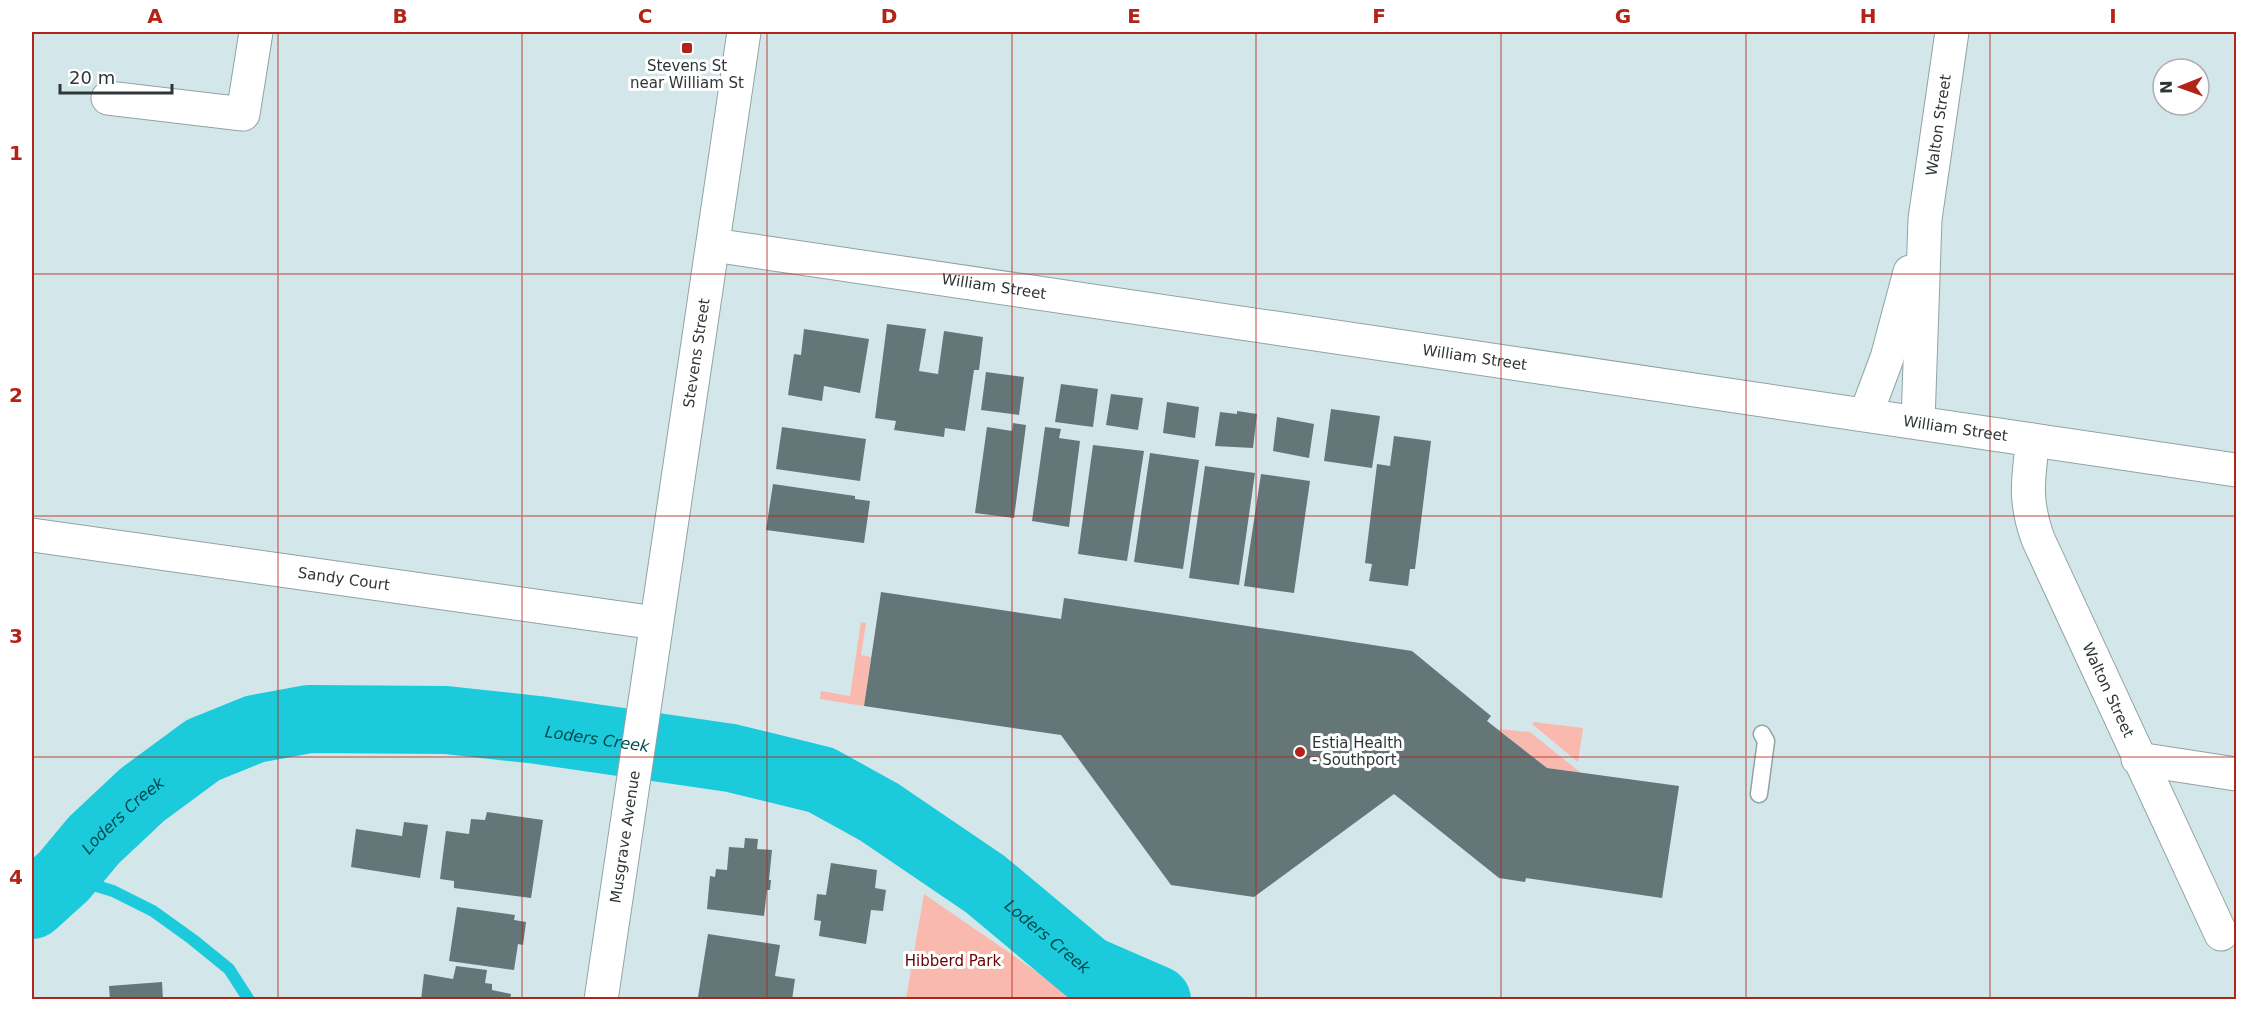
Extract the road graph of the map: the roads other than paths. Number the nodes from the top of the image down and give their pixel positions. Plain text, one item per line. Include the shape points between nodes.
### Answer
1 (256, 32) edge
2 (744, 32) edge
3 (1952, 32) edge
4 (108, 98) dead end
5 (1925, 219) junction
6 (713, 245) junction
7 (1866, 414) junction
8 (1918, 422) junction
9 (2033, 440) junction
10 (2236, 470) edge
11 (32, 536) edge
12 (656, 623) junction
13 (649, 673) joint
14 (1761, 734) dead end
15 (2138, 759) junction
16 (2236, 774) edge
17 (1759, 794) dead end
18 (2221, 934) dead end
19 (601, 999) edge

1 - 4 street via 243,114
2 - 6 street, Stevens Street
3 - 5 street, Walton Street
5 - 7 street, Walton Street via 1887,358
5 - 8 street, Walton Street
6 - 7 street, William Street
6 - 12 street, Stevens Street
7 - 8 street, William Street
8 - 9 street, William Street
9 - 10 street, William Street
9 - 15 street, Walton Street via 2027,485 2032,522
11 - 12 street, Sandy Court
12 - 13 street, Stevens Street
13 - 19 street, Musgrave Avenue
14 - 17 lane via 1766,741
15 - 16 street
15 - 18 street, Walton Street

